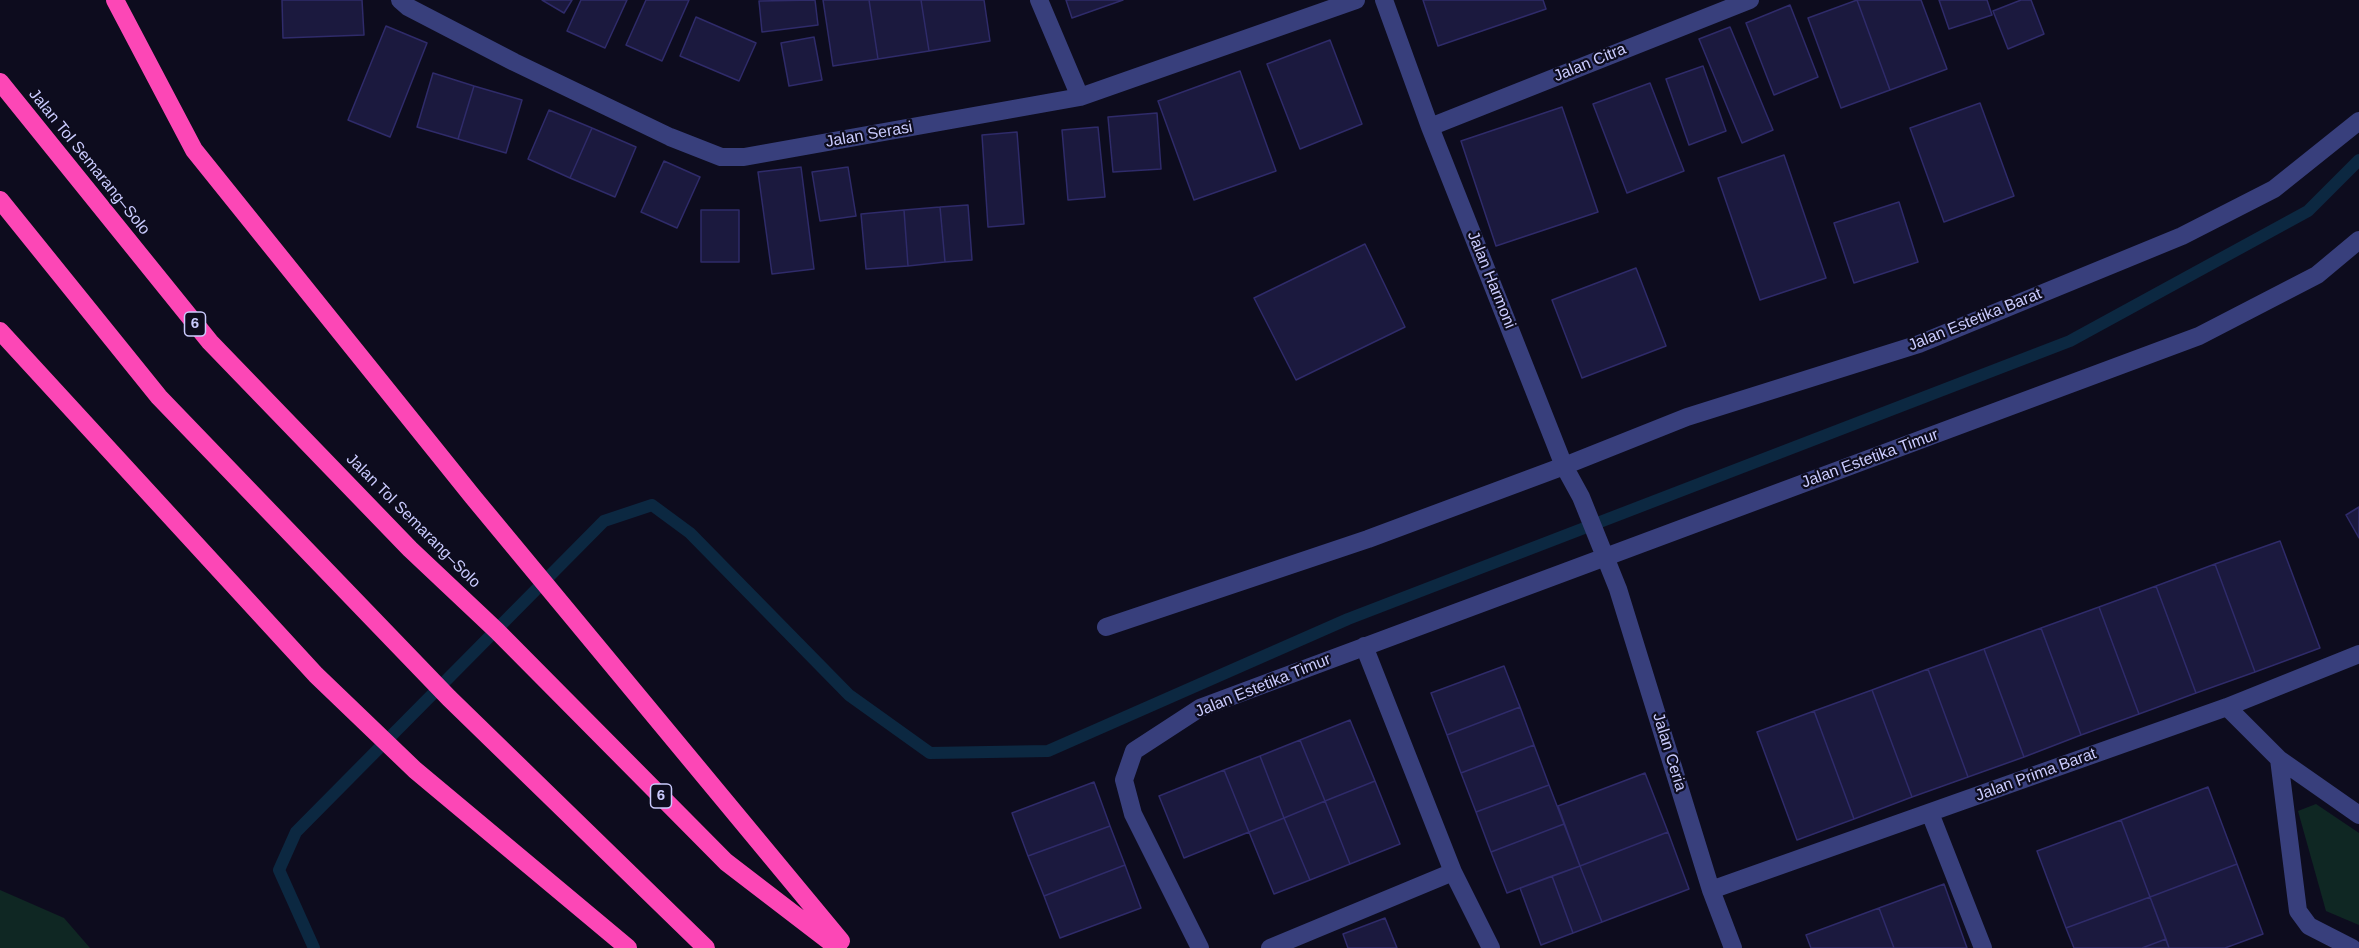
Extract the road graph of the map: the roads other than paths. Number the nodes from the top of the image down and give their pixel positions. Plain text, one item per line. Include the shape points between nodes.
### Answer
1 (115, 0) edge
2 (400, 0) edge
3 (1039, 0) edge
4 (1356, 0) edge
5 (1384, 0) edge
6 (1750, 0) edge
7 (0, 82) edge
8 (1080, 97) junction
9 (2359, 121) edge
10 (1430, 127) junction
11 (0, 200) edge
12 (2359, 240) edge
13 (0, 331) edge
14 (1564, 466) junction
15 (1602, 552) junction
16 (1106, 627) dead end
17 (1364, 646) junction
18 (2359, 654) edge
19 (2227, 707) junction
20 (2279, 759) junction
21 (1930, 813) junction
22 (2359, 816) edge
23 (1453, 872) junction
24 (1711, 890) junction
25 (628, 948) edge
26 (706, 948) edge
27 (837, 948) edge
28 (847, 948) edge
29 (1200, 948) edge
30 (1270, 948) edge
31 (1491, 948) edge
32 (1733, 948) edge
33 (1983, 948) edge
34 (2352, 948) edge

1 - 28 highway via 194,150 473,496
2 - 8 street, Jalan Serasi via 514,62 670,137 721,157 744,158
3 - 8 street
4 - 8 street, Jalan Serasi
5 - 10 street, Jalan Harmoni
6 - 10 street, Jalan Citra
7 - 27 highway, Jalan Tol Semarang–Solo / 6 via 210,342 410,549 726,862
9 - 14 street, Jalan Estetika Barat via 2274,189 2182,236 1919,344 1687,417
10 - 14 street, Jalan Harmoni
11 - 26 highway via 159,397 449,698
12 - 15 street, Jalan Estetika Timur via 2317,275 2199,336
13 - 25 highway via 316,675 415,770
14 - 15 street, Jalan Harmoni
14 - 16 street, Jalan Estetika Barat via 1368,539
15 - 17 street, Jalan Estetika Timur
15 - 24 street, Jalan Ceria via 1618,589
17 - 23 street
17 - 29 street, Jalan Estetika Timur via 1200,708 1134,752 1124,780 1133,814
18 - 19 street, Jalan Prima Barat
19 - 20 street
19 - 21 street, Jalan Prima Barat
20 - 22 street
20 - 34 street via 2298,911 2309,926
21 - 24 street, Jalan Prima Barat
21 - 33 street
23 - 30 street
23 - 31 street
24 - 32 street, Jalan Ceria

